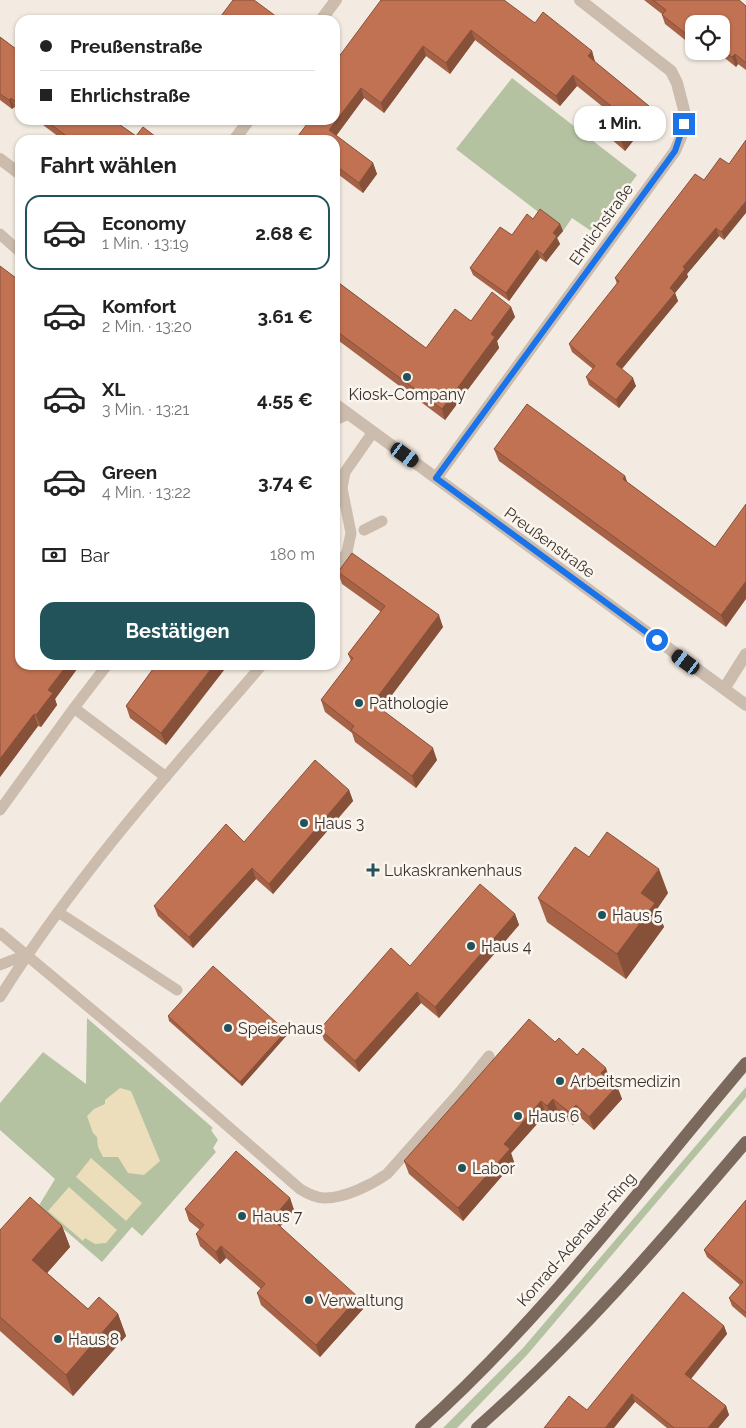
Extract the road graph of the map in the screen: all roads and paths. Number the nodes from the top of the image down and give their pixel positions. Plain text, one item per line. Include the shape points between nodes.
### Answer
1 (336, 0) edge
2 (580, 0) edge
3 (325, 15) edge
4 (0, 159) edge
5 (15, 170) edge
6 (0, 234) edge
7 (15, 248) edge
8 (340, 408) edge
9 (349, 414) junction
10 (340, 418) edge
11 (374, 432) junction
12 (436, 478) junction
13 (382, 522) dead end
14 (364, 530) dead end
15 (340, 564) edge
16 (746, 654) edge
17 (103, 670) edge
18 (258, 670) edge
19 (724, 689) junction
20 (746, 705) edge
21 (74, 708) junction
22 (166, 777) junction
23 (0, 810) edge
24 (58, 912) junction
25 (0, 933) edge
26 (28, 954) junction
27 (0, 965) edge
28 (176, 990) dead end
29 (0, 998) edge
30 (488, 1056) dead end
31 (746, 1064) edge
32 (746, 1142) edge
33 (421, 1428) edge
34 (477, 1428) edge

1 - 3 street
2 - 12 street, Ehrlichstraße via 670,71 682,98 684,124 681,137 675,151
4 - 5 street
6 - 7 lane
8 - 9 street, Preußenstraße
9 - 10 lane
9 - 11 street, Preußenstraße
11 - 12 street, Preußenstraße
11 - 15 lane via 345,472 342,488 351,533 347,552
12 - 19 street, Preußenstraße
13 - 14 lane
16 - 19 street
17 - 21 lane
18 - 22 lane
19 - 20 street, Preußenstraße
21 - 22 lane
21 - 23 lane
22 - 24 lane
24 - 26 lane
24 - 28 lane
25 - 26 lane
26 - 27 lane
26 - 29 lane
26 - 30 lane via 312,1196 334,1197 374,1183 387,1174 460,1093
31 - 33 main road, Konrad-Adenauer-Ring via 548,1298
32 - 34 main road via 579,1331

